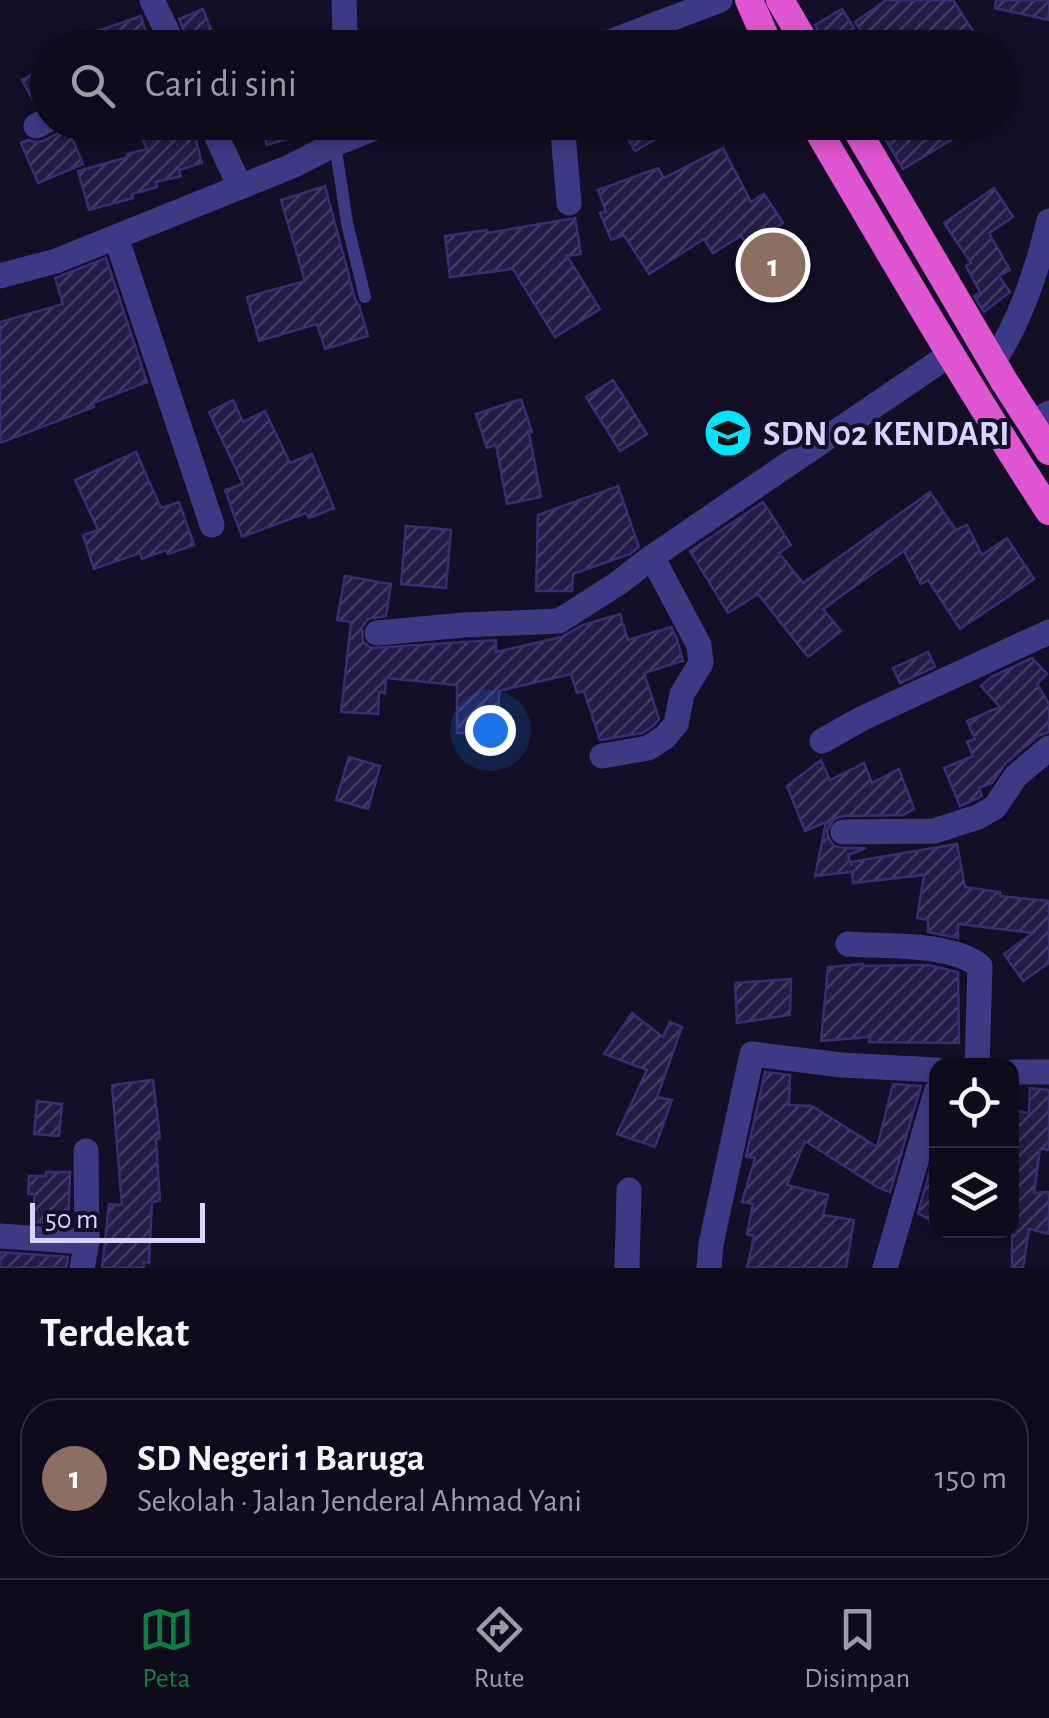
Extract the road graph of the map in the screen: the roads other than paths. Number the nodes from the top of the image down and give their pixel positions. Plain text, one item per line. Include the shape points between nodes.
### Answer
1 (152, 0) edge
2 (344, 0) edge
3 (720, 0) edge
4 (748, 0) edge
5 (780, 0) edge
6 (166, 30) edge
7 (345, 30) edge
8 (641, 30) edge
9 (762, 30) edge
10 (798, 30) edge
11 (218, 140) edge
12 (344, 140) edge
13 (564, 140) edge
14 (824, 140) edge
15 (863, 140) edge
16 (335, 144) junction
17 (240, 187) junction
18 (570, 203) dead end
19 (1049, 222) edge
20 (116, 237) junction
21 (0, 276) edge
22 (365, 296) dead end
23 (952, 353) junction
24 (993, 362) junction
25 (1040, 418) edge
26 (1049, 452) edge
27 (1049, 510) edge
28 (212, 525) dead end
29 (652, 557) junction
30 (1049, 632) edge
31 (377, 633) dead end
32 (822, 741) dead end
33 (1049, 748) edge
34 (602, 756) dead end
35 (844, 832) dead end
36 (848, 944) dead end
37 (977, 1058) edge
38 (929, 1070) edge
39 (1019, 1072) edge
40 (1049, 1072) edge
41 (929, 1116) edge
42 (86, 1152) dead end
43 (629, 1190) dead end
44 (0, 1236) edge
45 (84, 1255) edge
46 (627, 1268) edge
47 (709, 1268) edge
48 (885, 1268) edge

1 - 6 street
2 - 7 street
3 - 8 street
4 - 9 highway
5 - 10 highway
11 - 17 street
12 - 16 street
13 - 18 street
14 - 23 highway
15 - 24 highway
16 - 17 street
16 - 22 lane
17 - 20 street
19 - 24 street via 1010,336
20 - 21 street
20 - 28 street
23 - 27 highway
23 - 29 street
24 - 25 highway
25 - 26 highway
29 - 31 street via 559,620
29 - 34 street via 700,646 701,663 665,737 648,748
30 - 32 street
33 - 35 street via 978,817 934,831
36 - 37 street via 941,950 980,966
38 - 47 street via 752,1054
39 - 40 street
41 - 48 street
42 - 45 street
43 - 46 street
44 - 45 street

